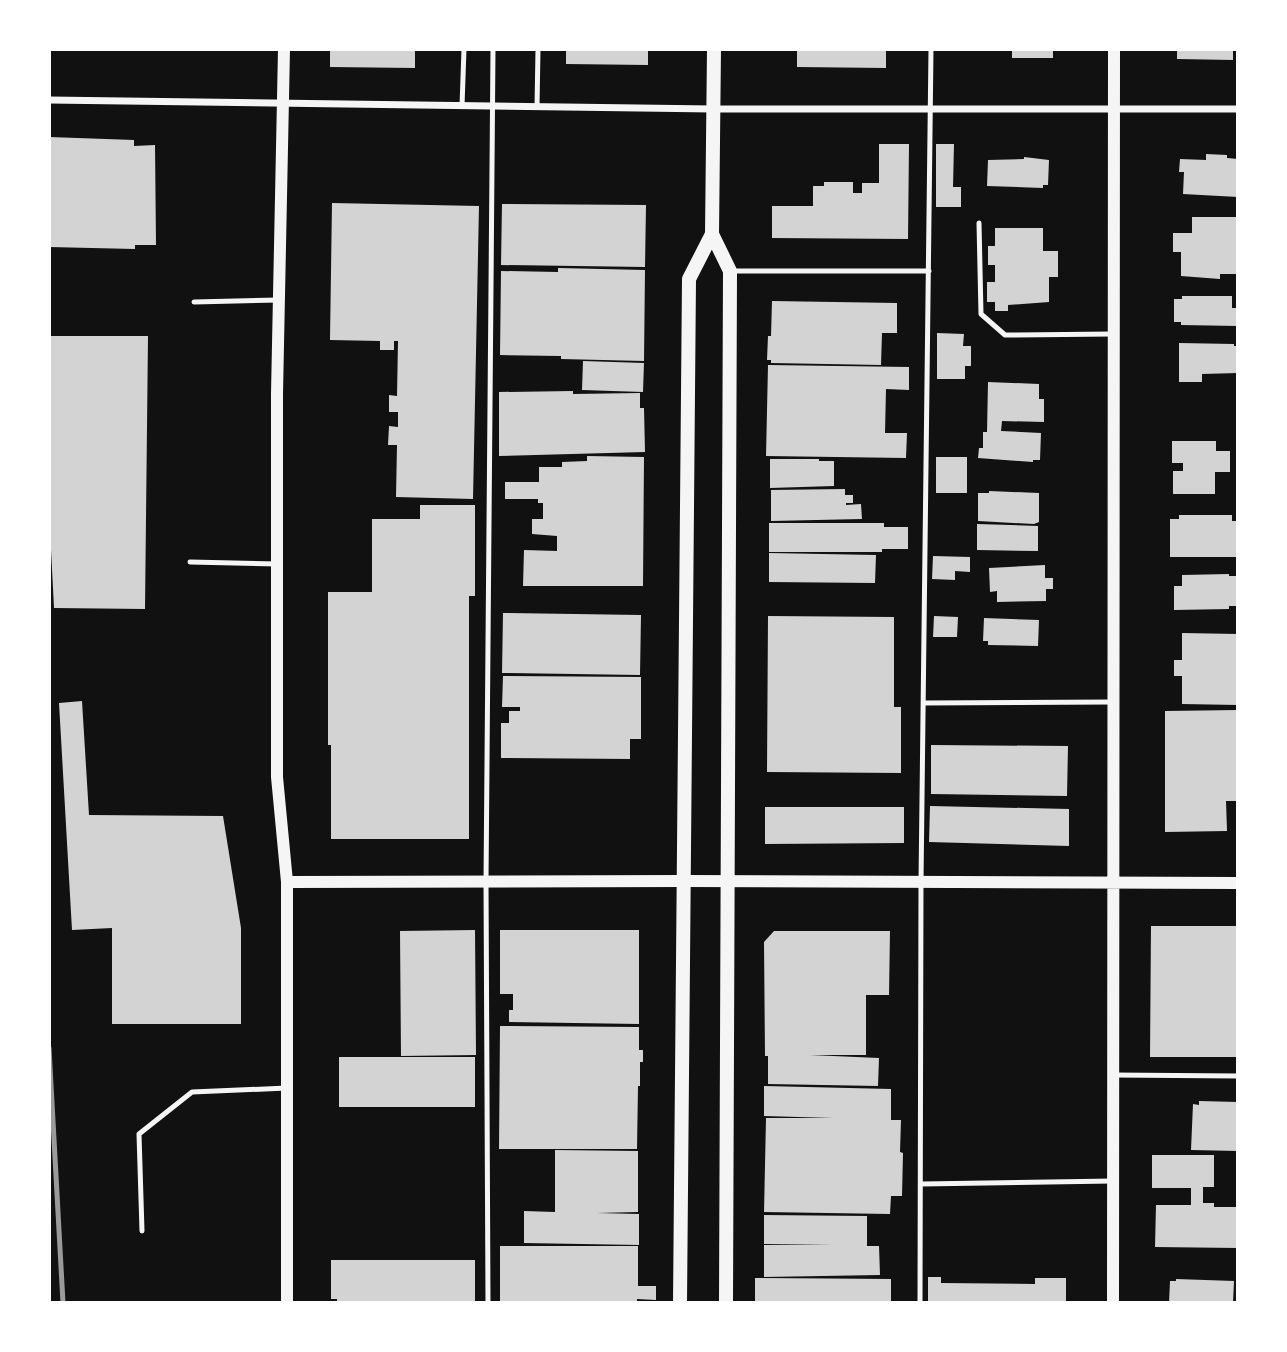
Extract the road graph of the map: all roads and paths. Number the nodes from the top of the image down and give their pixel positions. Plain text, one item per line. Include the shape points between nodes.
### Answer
1 (284, 49) edge
2 (464, 49) edge
3 (493, 49) edge
4 (538, 49) edge
5 (714, 49) edge
6 (931, 49) edge
7 (1114, 49) edge
8 (49, 100) edge
9 (284, 103) junction
10 (462, 106) junction
11 (492, 106) junction
12 (537, 107) junction
13 (713, 108) junction
14 (931, 108) junction
15 (1114, 108) junction
16 (1238, 109) edge
17 (979, 223) dead end
18 (712, 234) junction
19 (730, 271) junction
20 (929, 271) junction
21 (280, 300) junction
22 (194, 302) dead end
23 (1115, 334) junction
24 (190, 562) dead end
25 (278, 564) junction
26 (1112, 702) junction
27 (924, 703) junction
28 (486, 881) junction
29 (684, 881) junction
30 (729, 881) junction
31 (287, 882) junction
32 (921, 882) junction
33 (1113, 883) junction
34 (1238, 883) edge
35 (1113, 1075) junction
36 (1238, 1076) edge
37 (287, 1088) junction
38 (1113, 1181) junction
39 (921, 1184) junction
40 (142, 1231) dead end
41 (287, 1303) edge
42 (488, 1303) edge
43 (680, 1303) edge
44 (726, 1303) edge
45 (920, 1303) edge
46 (1113, 1303) edge

1 - 9 street
2 - 10 lane
3 - 11 lane
4 - 12 lane
5 - 13 main road
6 - 14 lane
7 - 15 street
8 - 9 street
9 - 10 street
9 - 21 street
10 - 11 street
11 - 12 street
11 - 28 lane
12 - 13 street
13 - 14 street
13 - 18 main road
14 - 15 street
14 - 20 lane
15 - 16 street
15 - 23 street
17 - 23 lane via 981,314 1005,335
18 - 19 main road
18 - 29 main road via 689,279
19 - 20 lane
19 - 30 main road
20 - 27 lane
21 - 22 lane
21 - 25 street
23 - 26 street
24 - 25 lane
25 - 31 street via 277,777
26 - 27 lane
26 - 33 street
27 - 32 lane
28 - 29 street
28 - 31 street
28 - 42 lane
29 - 30 street
29 - 43 main road
30 - 32 street
30 - 44 main road
31 - 37 street
32 - 33 street
32 - 39 lane
33 - 34 street
33 - 35 street
35 - 36 lane
35 - 38 street
37 - 40 lane via 192,1091 139,1134
37 - 41 street
38 - 39 lane
38 - 46 street
39 - 45 lane

